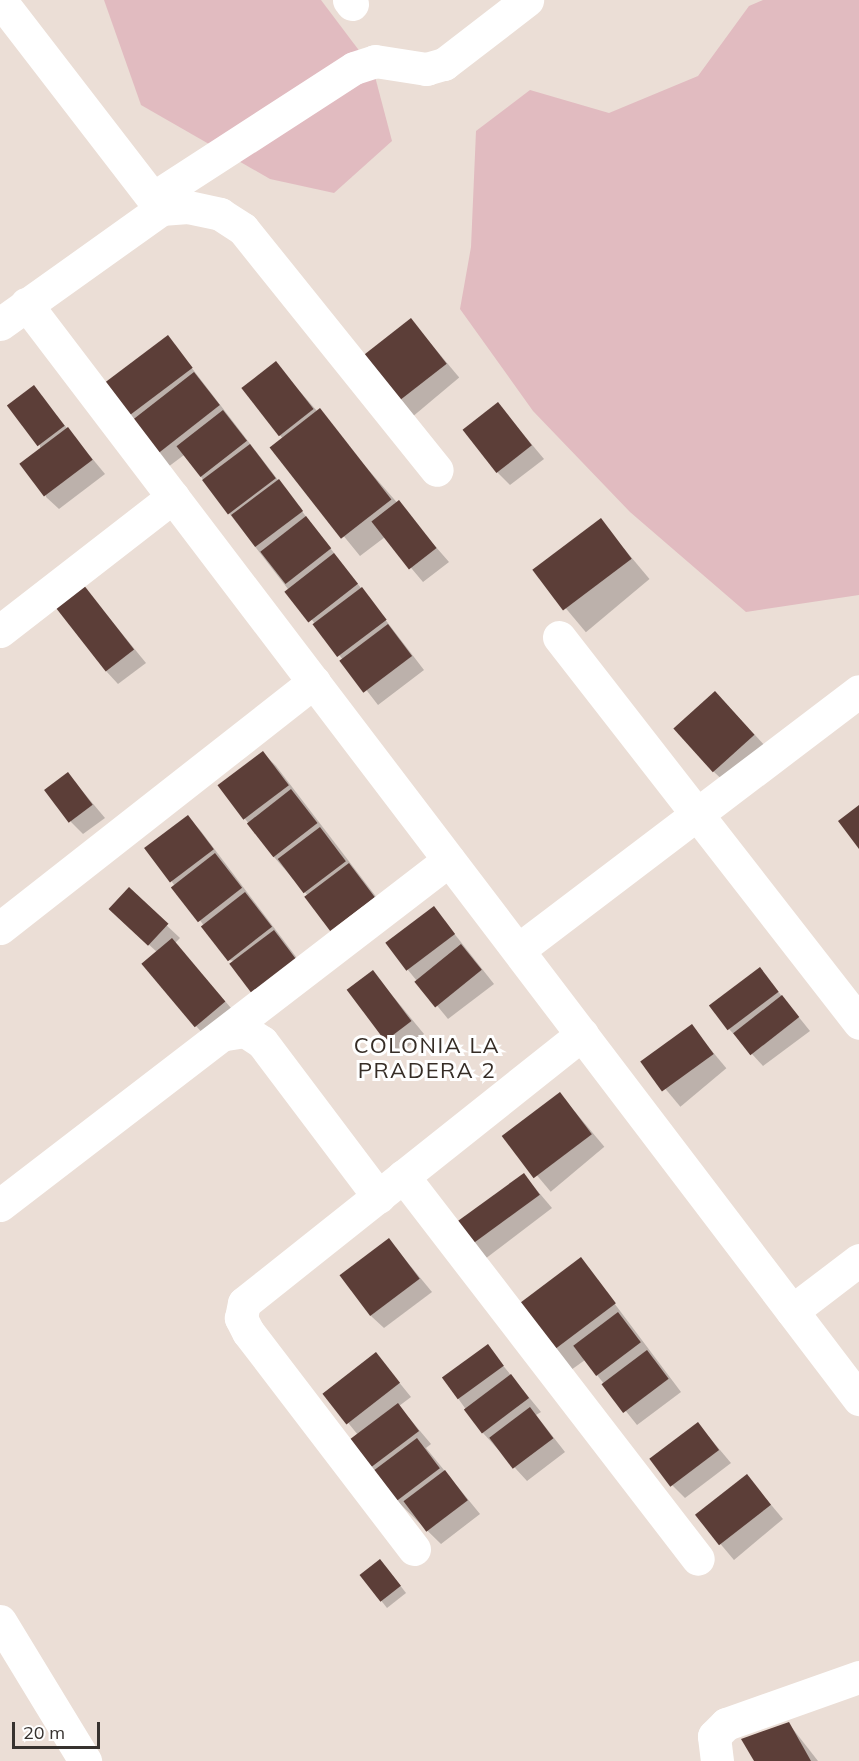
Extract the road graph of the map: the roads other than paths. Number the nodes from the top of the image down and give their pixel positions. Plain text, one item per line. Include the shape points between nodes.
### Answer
1 (0, 0) edge
2 (527, 0) edge
3 (157, 204) junction
4 (26, 304) junction
5 (0, 324) edge
6 (437, 470) dead end
7 (174, 497) junction
8 (0, 631) edge
9 (559, 637) dead end
10 (314, 682) junction
11 (859, 691) edge
12 (697, 812) junction
13 (449, 860) junction
14 (0, 928) edge
15 (518, 950) junction
16 (859, 1023) edge
17 (226, 1034) junction
18 (582, 1034) junction
19 (391, 1186) junction
20 (0, 1205) edge
21 (859, 1260) edge
22 (792, 1311) junction
23 (859, 1399) edge
24 (414, 1549) dead end
25 (698, 1558) dead end
26 (0, 1621) edge
27 (859, 1677) edge
28 (85, 1761) edge
29 (717, 1761) edge

1 - 3 street
2 - 3 street via 444,64 426,69 375,61 354,68
3 - 4 street
3 - 6 street via 220,214 243,229
4 - 5 street
4 - 7 street
7 - 8 street
7 - 10 street
9 - 12 street
10 - 13 street
10 - 14 street
11 - 12 street
12 - 15 street
12 - 16 street
13 - 15 street
13 - 17 street
15 - 18 street
17 - 19 street via 245,1031 262,1042
17 - 20 street
18 - 19 street
18 - 22 street
19 - 24 street via 244,1303 241,1318
19 - 25 street
21 - 22 street
22 - 23 street
26 - 28 street
27 - 29 street via 726,1724 714,1736

